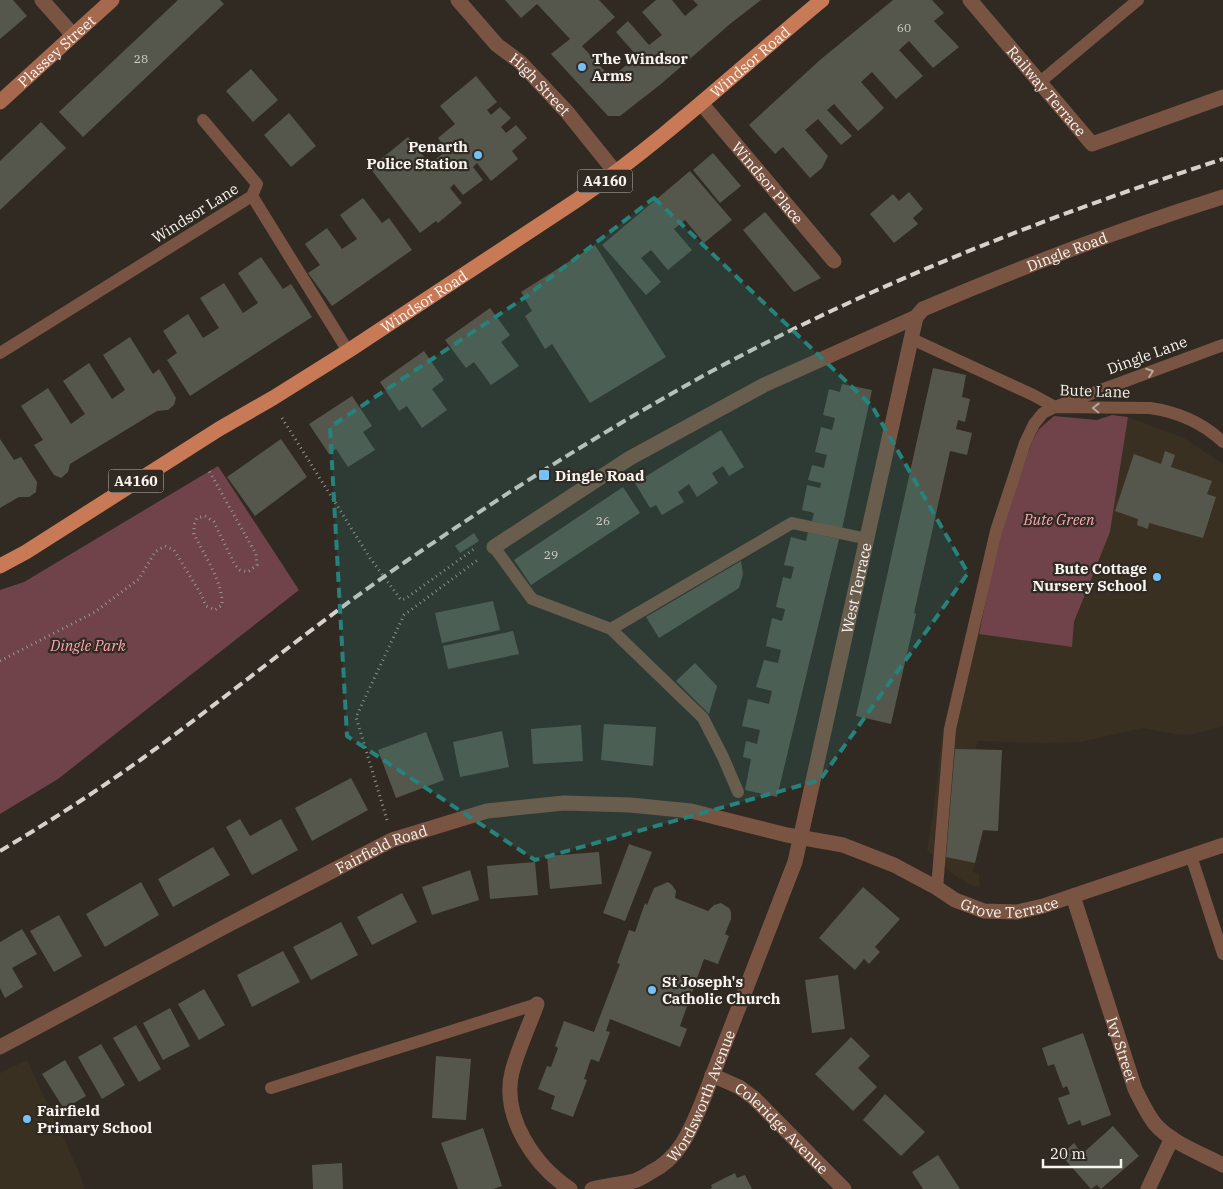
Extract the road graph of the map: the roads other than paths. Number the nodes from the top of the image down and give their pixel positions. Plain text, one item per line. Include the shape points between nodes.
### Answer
1 (42, 0) edge
2 (112, 0) edge
3 (458, 0) edge
4 (822, 0) edge
5 (970, 0) edge
6 (1138, 0) edge
7 (73, 35) junction
8 (1040, 82) junction
9 (1223, 97) edge
10 (0, 102) edge
11 (701, 103) junction
12 (203, 120) dead end
13 (616, 173) junction
14 (252, 196) junction
15 (1223, 197) edge
16 (834, 261) dead end
17 (916, 317) junction
18 (912, 339) junction
19 (1223, 345) edge
20 (348, 351) junction
21 (0, 353) edge
22 (1055, 407) junction
23 (1223, 442) edge
24 (868, 539) junction
25 (494, 547) joint
26 (0, 566) edge
27 (611, 629) junction
28 (738, 792) dead end
29 (800, 837) junction
30 (1223, 845) edge
31 (1191, 856) junction
32 (937, 888) junction
33 (1074, 896) junction
34 (1223, 954) edge
35 (537, 1004) joint
36 (0, 1047) edge
37 (712, 1075) junction
38 (271, 1088) dead end
39 (1172, 1138) junction
40 (1223, 1165) edge
41 (570, 1189) edge
42 (592, 1189) edge
43 (844, 1189) edge
44 (1148, 1189) edge

1 - 7 street
2 - 7 street, Plassey Street
3 - 13 street, High Street via 497,45 520,62 560,105
4 - 11 main road, Windsor Road / A4160
5 - 8 street, Railway Terrace
6 - 8 lane
7 - 10 street, Plassey Street
8 - 9 street, Railway Terrace via 1092,144
11 - 13 main road, Windsor Road / A4160
11 - 16 street, Windsor Place
12 - 14 lane via 257,184
13 - 20 main road, Windsor Road / A4160
14 - 20 lane, Windsor Lane
14 - 21 lane, Windsor Lane
15 - 17 street, Dingle Road via 1021,267 922,309
17 - 18 street
17 - 25 street, Dingle Road via 730,403 630,458
18 - 22 lane, Bute Lane
18 - 24 street, West Terrace
22 -> 19 lane, Dingle Lane
20 - 26 main road, Windsor Road / A4160
23 -> 22 lane, Bute Lane via 1198,423 1164,410
22 - 32 lane, Dingle Lane via 1043,413 1034,424 1012,476 996,531 950,729
24 - 27 lane via 792,523
24 - 29 street, West Terrace
25 - 27 lane via 532,598
27 - 28 lane via 703,718
29 - 32 street, Grove Terrace via 843,845 875,856
29 - 36 street, Fairfield Road via 691,811 630,805 564,803 487,811 392,840
29 - 37 street, Wordsworth Avenue via 795,862
30 - 31 street, Grove Terrace
31 - 33 street, Grove Terrace
31 - 34 lane
32 - 33 street, Grove Terrace via 955,900 984,911 1029,910
33 - 39 street, Ivy Street via 1136,1089 1155,1125
35 - 38 lane
35 - 41 street via 512,1074 510,1097 517,1125 529,1148
37 - 42 street, Wordsworth Avenue via 689,1133 668,1162 636,1180
37 - 43 street, Coleridge Avenue via 754,1098
39 - 40 street, Ivy Street
39 - 44 street

